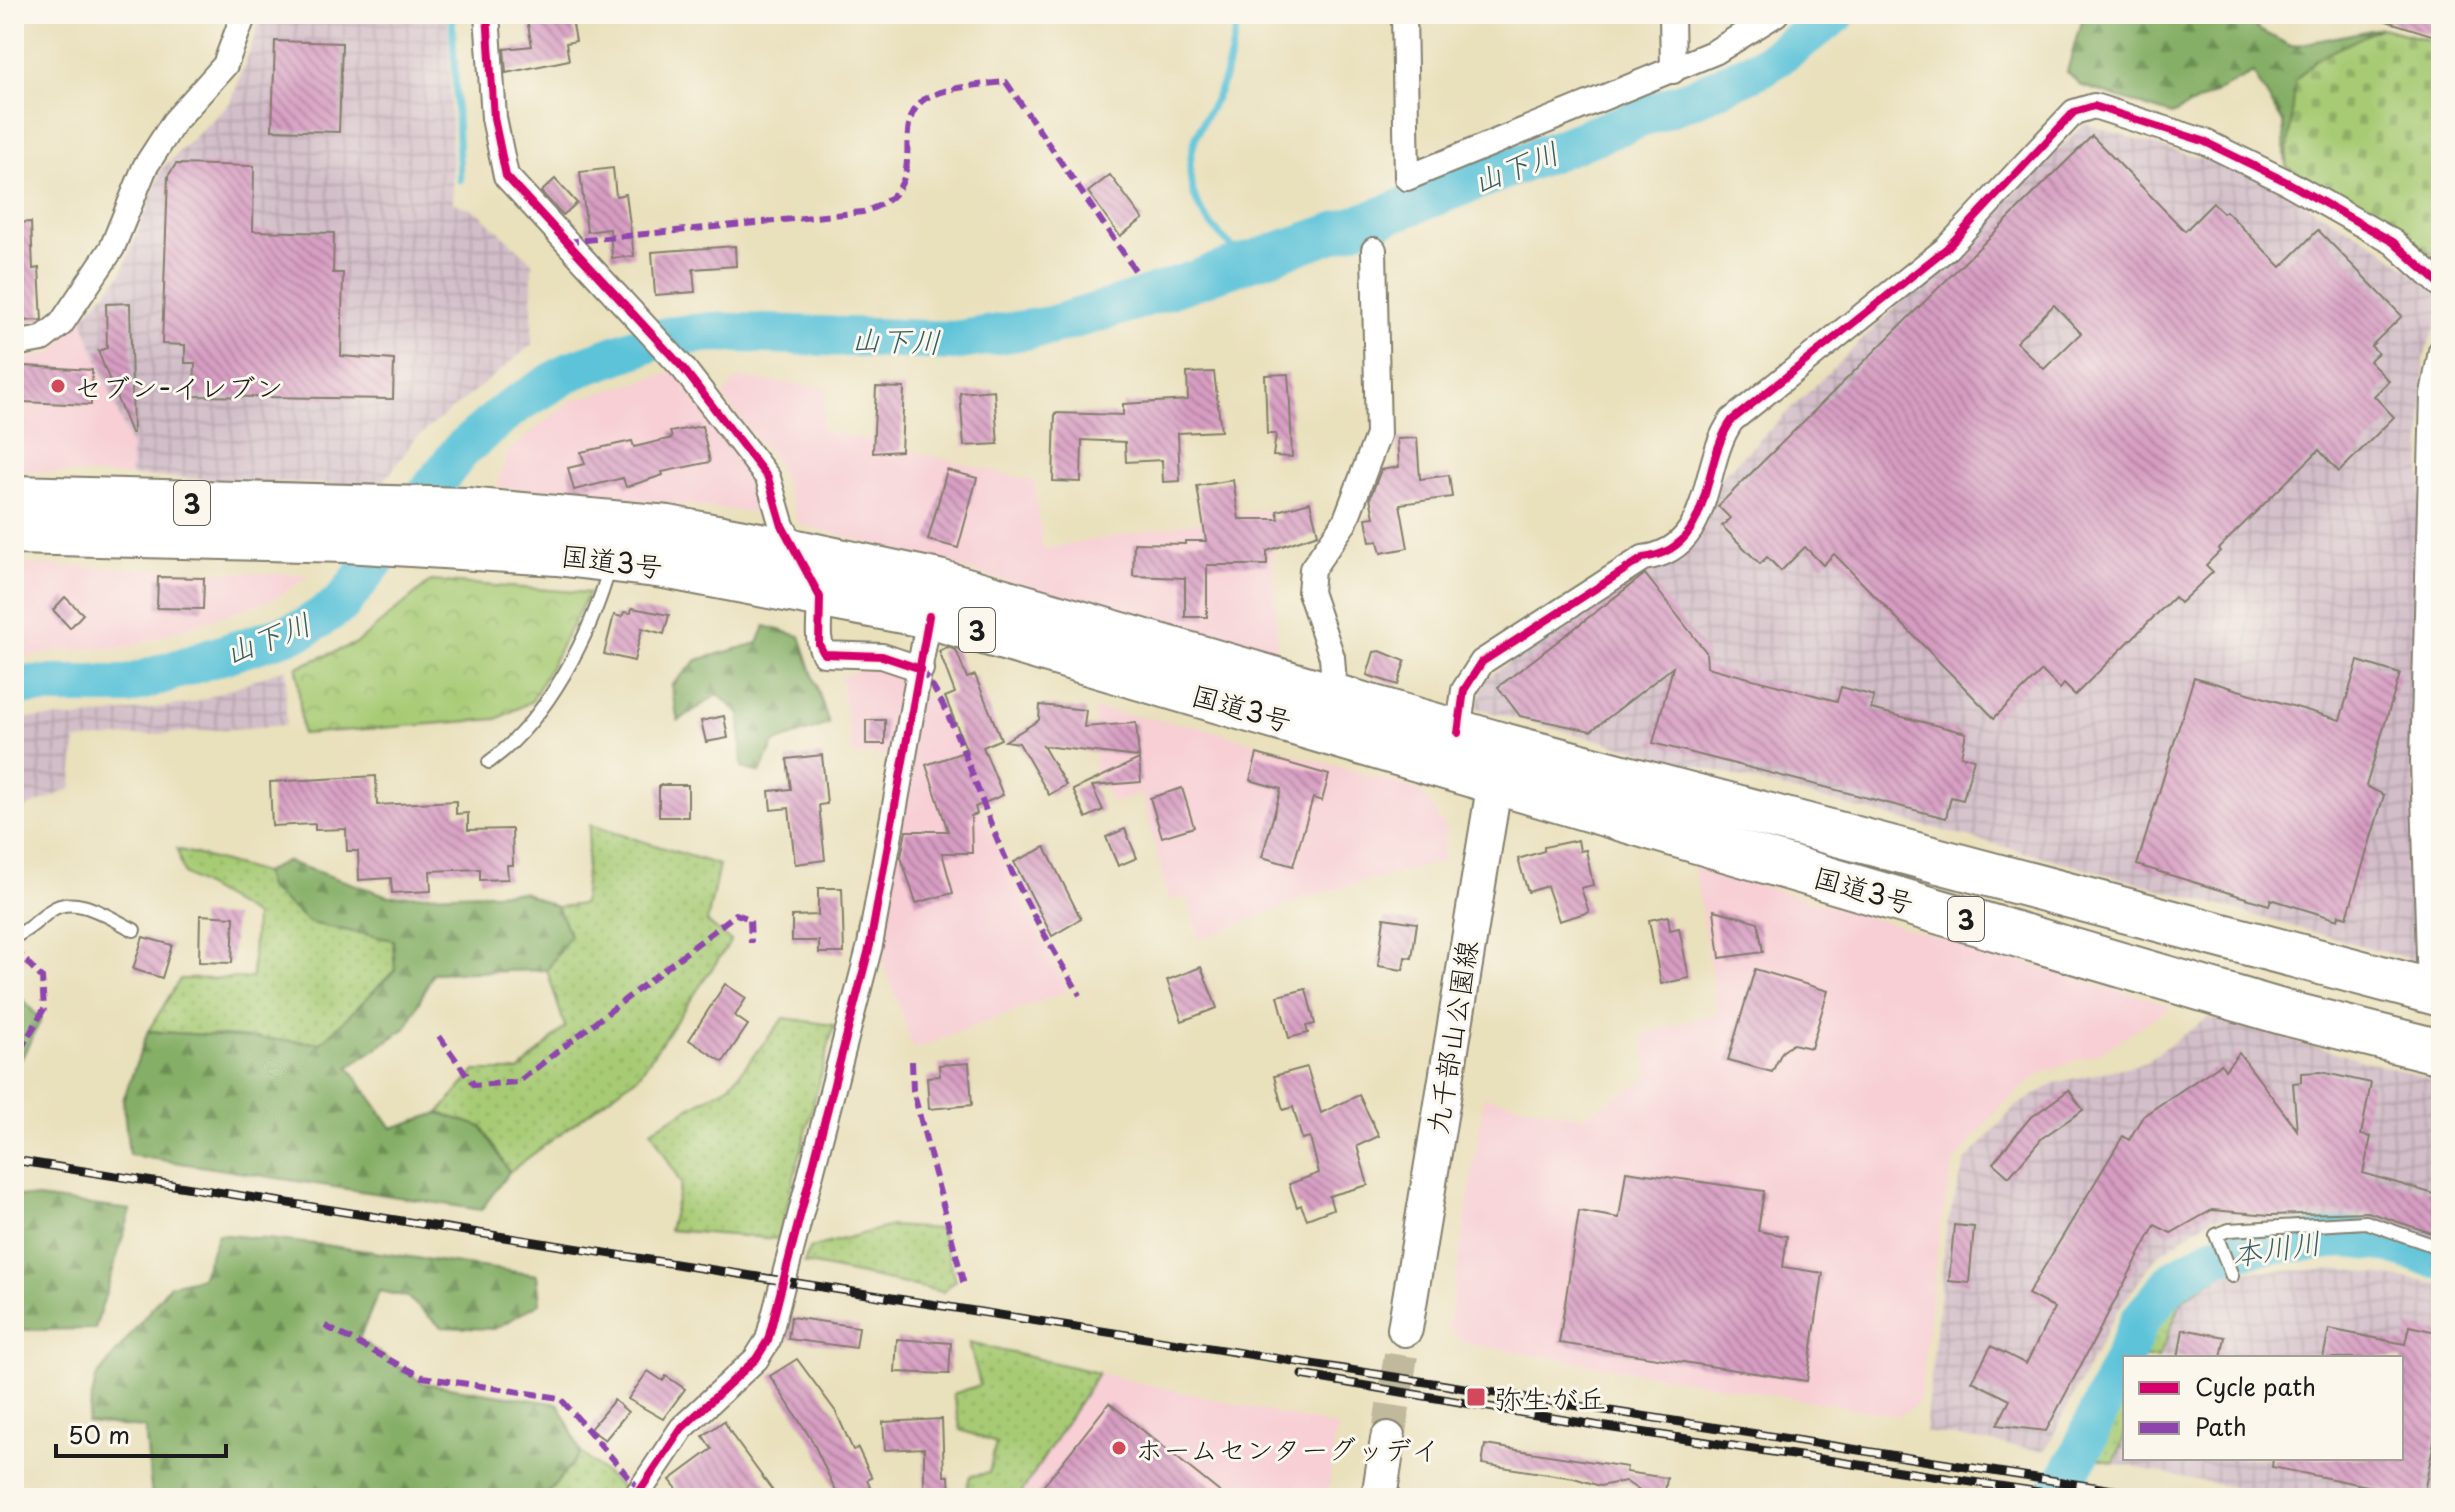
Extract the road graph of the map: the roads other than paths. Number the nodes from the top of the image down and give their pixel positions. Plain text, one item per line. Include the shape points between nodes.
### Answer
1 (244, 14) edge
2 (487, 14) edge
3 (1404, 14) edge
4 (1672, 14) edge
5 (1776, 14) edge
6 (1673, 71) junction
7 (1374, 250) dead end
8 (2441, 285) edge
9 (14, 344) edge
10 (2441, 351) edge
11 (14, 498) edge
12 (358, 524) junction
13 (456, 528) junction
14 (14, 532) edge
15 (797, 552) junction
16 (612, 559) junction
17 (820, 597) junction
18 (929, 616) junction
19 (921, 669) junction
20 (1335, 697) junction
21 (1458, 733) junction
22 (489, 762) dead end
23 (1498, 763) junction
24 (134, 930) dead end
25 (14, 937) edge
26 (2435, 992) edge
27 (2441, 1052) edge
28 (2441, 1248) edge
29 (2232, 1276) dead end
30 (1405, 1329) tunnel mouth
31 (1388, 1439) tunnel mouth
32 (635, 1498) edge
33 (1379, 1498) edge

1 - 9 street via 225,65 174,122 145,167 112,248 61,324 42,339
2 - 15 street via 494,118 506,176 675,360 768,478 782,526
3 - 6 street via 1407,178
4 - 6 street
5 - 6 street
7 - 20 street via 1378,435 1345,522 1312,569 1310,592 1332,657
8 - 21 street via 2393,242 2203,141 2094,106 2074,112 1947,248 1732,420 1714,450 1712,478 1694,524 1676,547 1643,558 1482,662 1464,690
10 - 26 street via 2433,394 2423,761
11 - 12 highway, 国道3号 / 3
12 - 13 highway, 国道3号 / 3
12 - 14 highway, 国道3号 / 3
13 - 15 highway, 国道3号 / 3 via 668,528
13 - 16 highway, 国道3号 / 3
15 - 17 street
15 - 20 highway, 国道3号 / 3 via 938,582
16 - 17 highway, 国道3号 / 3
16 - 22 lane via 585,631 544,708 514,744
17 - 18 highway, 国道3号 / 3
17 - 19 street via 819,644 824,654 882,656
18 - 19 street
18 - 23 highway, 国道3号 / 3
19 - 32 street via 870,945 768,1340 756,1359 682,1428
20 - 21 highway, 国道3号 / 3
21 - 23 highway, 国道3号 / 3
23 - 26 highway, 国道3号 / 3
23 - 27 highway, 国道3号 / 3 via 2282,1012
23 - 30 main road, 九千部山公園線
24 - 25 lane via 75,904 53,908
28 - 29 lane via 2366,1222 2229,1230 2216,1235
31 - 33 main road

